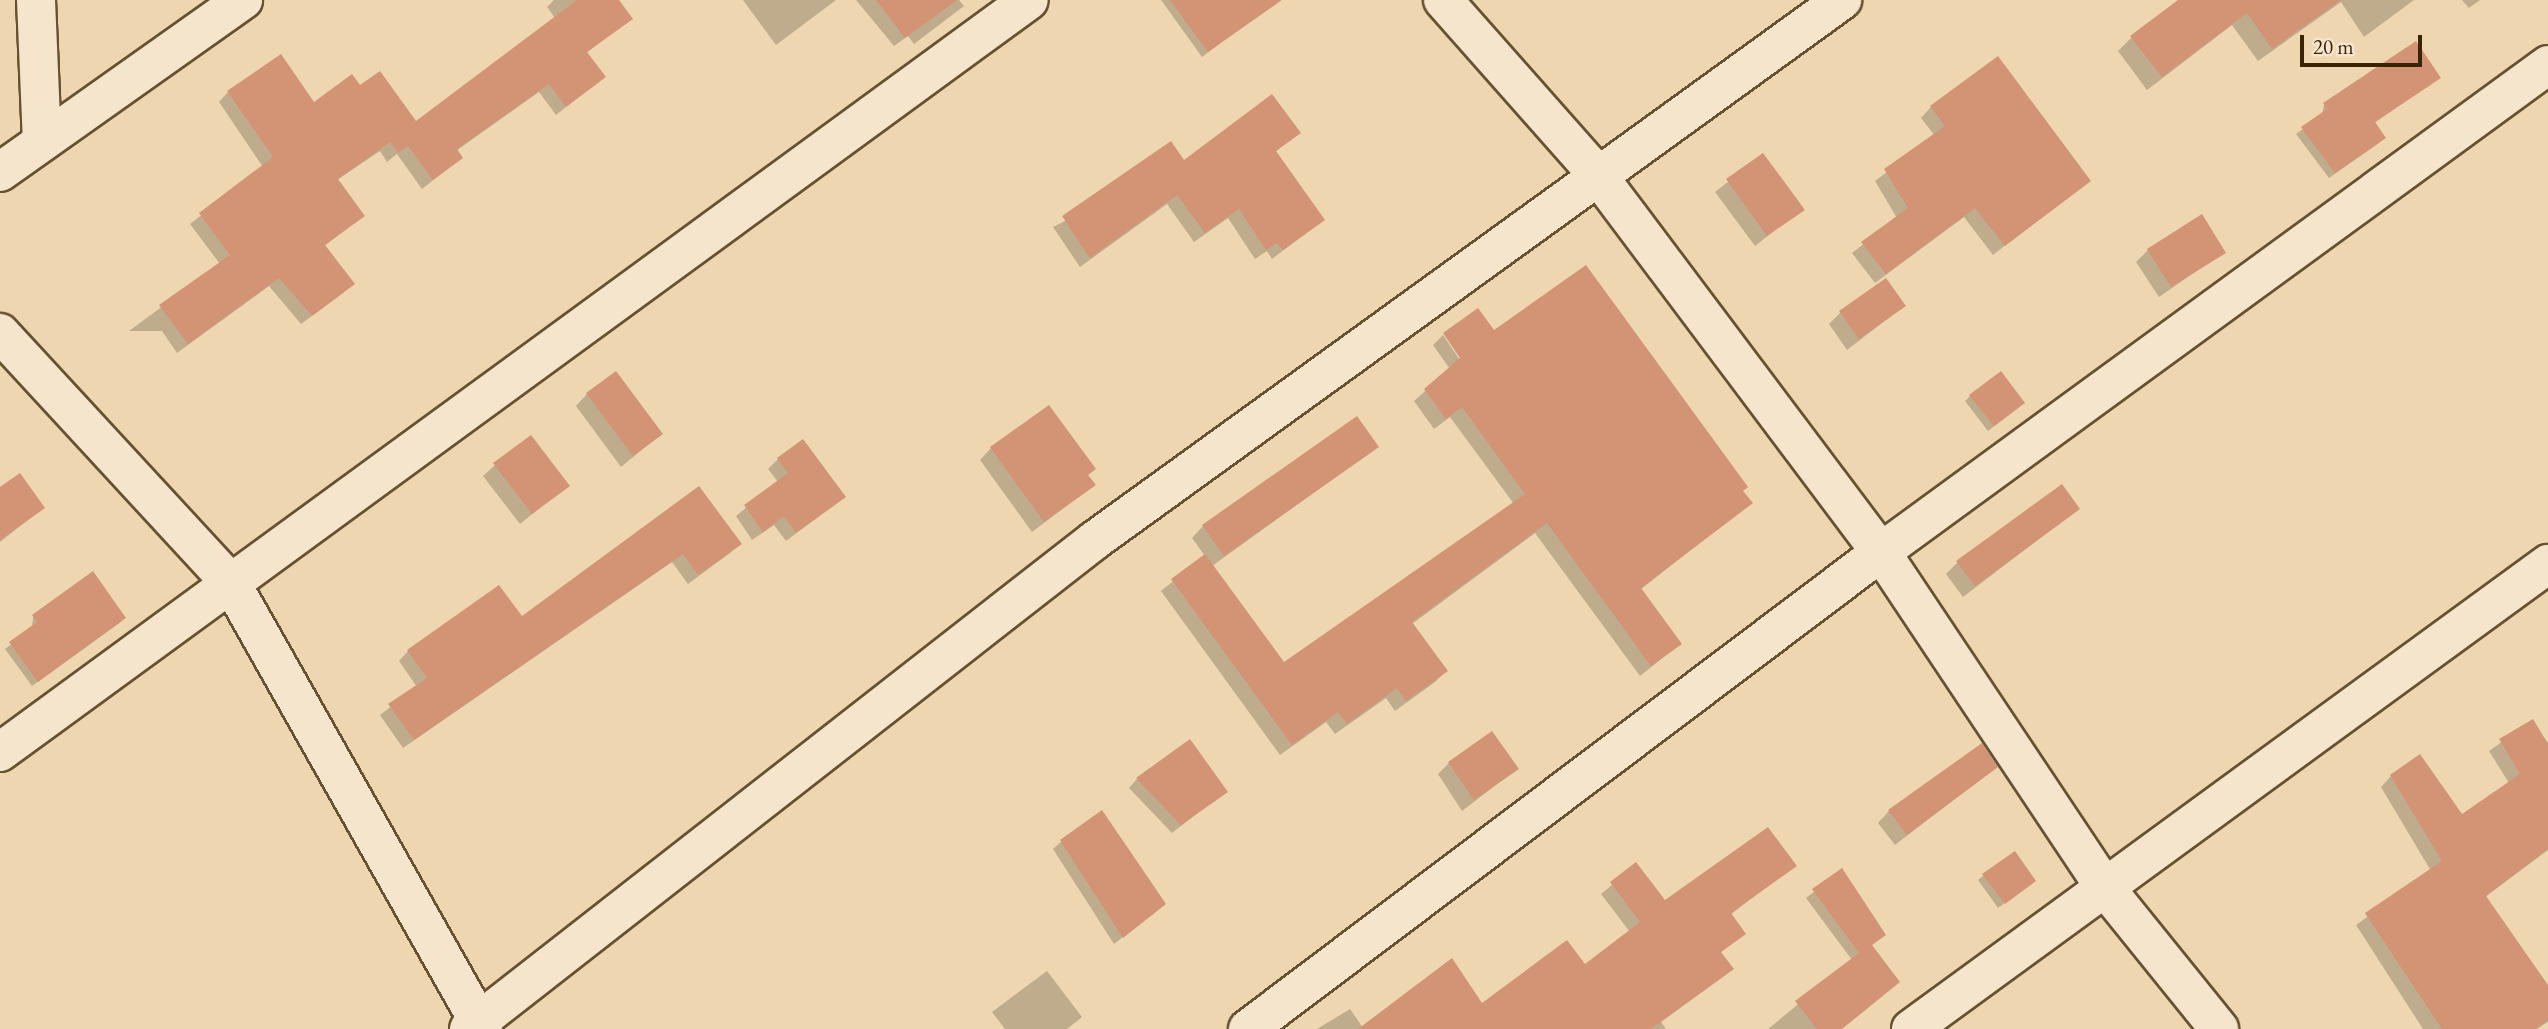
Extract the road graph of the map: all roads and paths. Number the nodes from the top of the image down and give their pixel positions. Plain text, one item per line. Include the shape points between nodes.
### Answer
1 (36, 0) edge
2 (243, 0) edge
3 (1029, 0) edge
4 (1443, 0) edge
5 (1842, 0) edge
6 (2548, 65) edge
7 (42, 142) junction
8 (0, 172) edge
9 (1596, 173) junction
10 (0, 332) edge
11 (1881, 552) junction
12 (2548, 565) edge
13 (231, 583) junction
14 (0, 752) edge
15 (2104, 885) junction
16 (477, 1027) edge
17 (1248, 1029) edge
18 (1911, 1029) edge
19 (2219, 1029) edge

1 - 7 street
2 - 7 street
3 - 13 street
4 - 9 street
5 - 9 street
6 - 11 street
7 - 8 street
9 - 11 street
9 - 16 street via 1095,540
10 - 13 street
11 - 15 street
11 - 17 street
12 - 15 street
13 - 14 street
13 - 16 street
15 - 18 street
15 - 19 street

